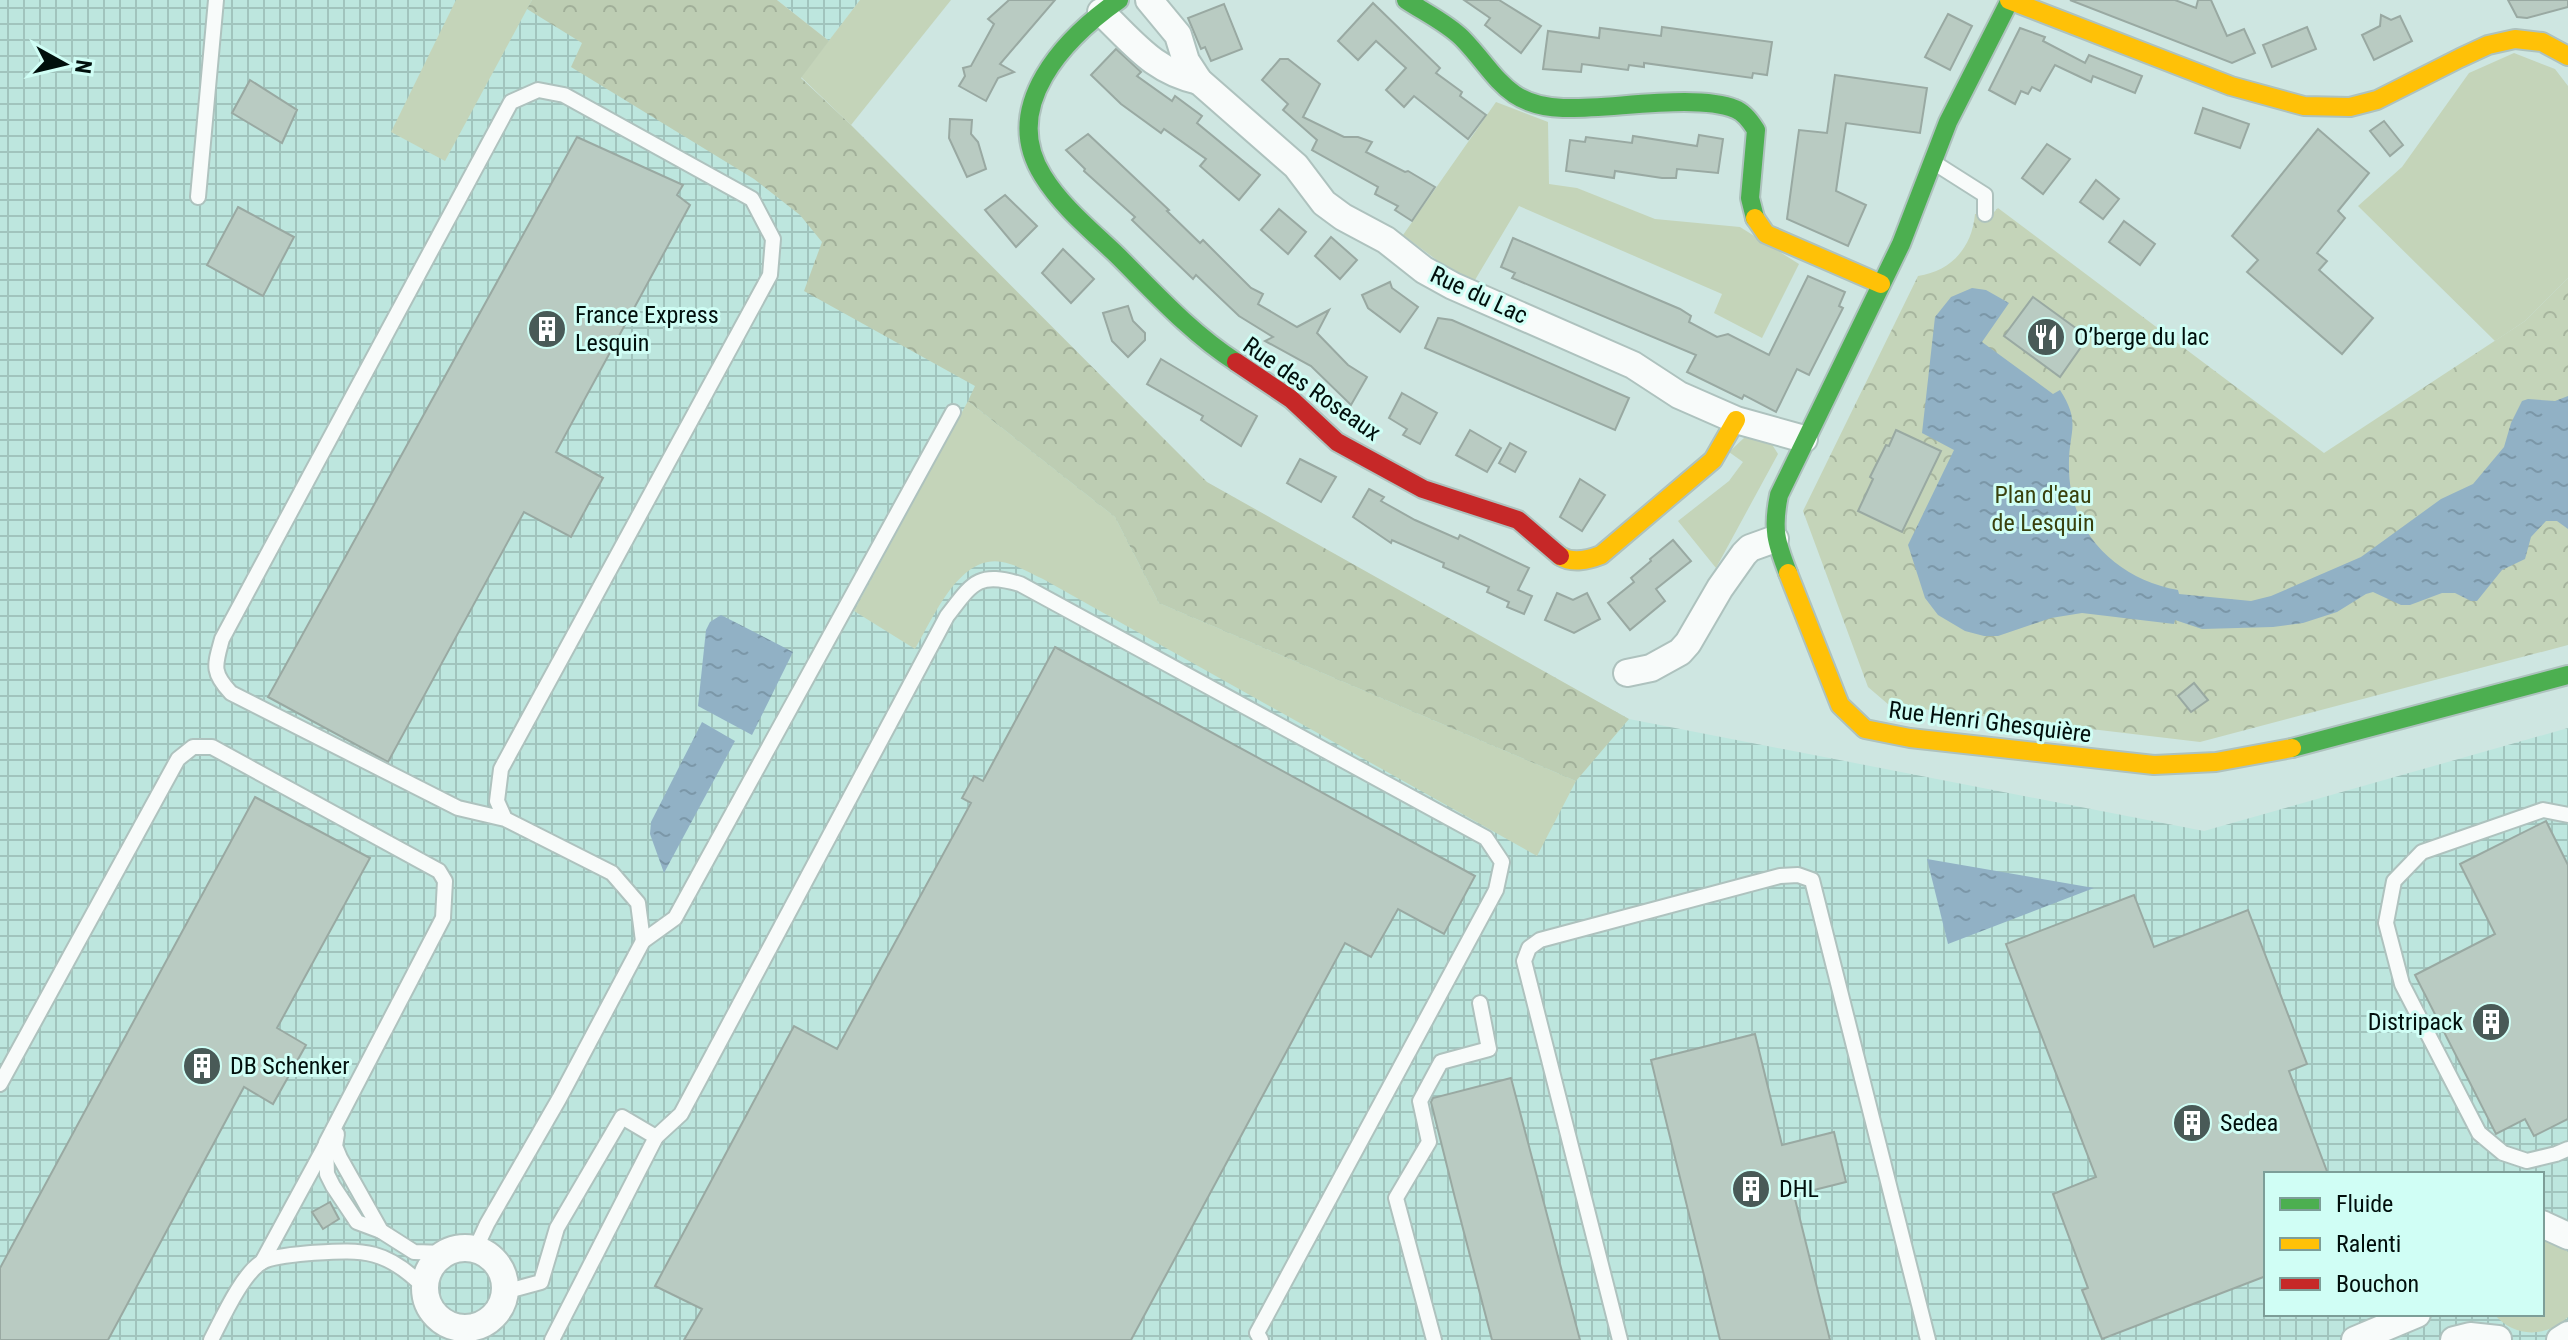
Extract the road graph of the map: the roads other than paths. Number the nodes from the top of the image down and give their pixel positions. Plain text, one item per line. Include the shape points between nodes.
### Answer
1 (216, 0) edge
2 (1149, 0) edge
3 (1406, 0) edge
4 (2005, 2) edge
5 (1110, 6) edge
6 (2568, 56) edge
7 (1199, 81) junction
8 (1932, 161) junction
9 (198, 197) dead end
10 (1985, 214) dead end
11 (1881, 284) junction
12 (953, 412) dead end
13 (1736, 420) junction
14 (1804, 439) junction
15 (1775, 539) junction
16 (1627, 673) dead end
17 (2568, 675) edge
18 (2568, 815) edge
19 (505, 819) junction
20 (643, 941) junction
21 (1480, 1003) dead end
22 (0, 1084) edge
23 (341, 1114) junction
24 (656, 1137) junction
25 (326, 1143) junction
26 (2568, 1149) edge
27 (2544, 1225) edge
28 (381, 1231) junction
29 (2568, 1236) edge
30 (475, 1250) junction
31 (445, 1253) junction
32 (262, 1262) junction
33 (425, 1288) junction
34 (504, 1292) junction
35 (2412, 1316) edge
36 (2476, 1316) edge
37 (436, 1330) edge
38 (2568, 1335) edge
39 (1257, 1338) edge
40 (2500, 1339) edge
41 (211, 1340) edge
42 (552, 1340) edge
43 (1434, 1340) edge
44 (1620, 1340) edge
45 (1928, 1340) edge
46 (2355, 1340) edge
47 (2454, 1340) edge
48 (2560, 1340) edge

1 - 9 lane
2 - 7 street, Rue du Lac via 1178,35
3 - 11 street via 1460,36 1503,88 1533,104 1562,108 1703,103 1744,114 1756,130 1749,208 1758,227
4 - 6 street via 2205,76 2313,107 2365,105 2512,38 2541,40
4 - 8 street, Rue Henri Ghesquière
5 - 7 street, Rue du Lac via 1158,66
5 - 13 street, Rue des Roseaux via 1061,48 1032,98 1027,136 1037,164 1064,204 1204,341 1291,399 1337,442 1423,489 1518,520 1558,556 1578,562 1601,555 1713,460
7 - 13 street, Rue du Lac via 1296,166 1333,211 1386,240 1437,279 1633,365 1679,395
8 - 10 lane via 1985,195
8 - 11 street, Rue Henri Ghesquière
11 - 14 street, Rue Henri Ghesquière
12 - 20 lane via 675,918
13 - 14 street, Rue du Lac
14 - 15 street, Rue Henri Ghesquière via 1779,495
15 - 16 street via 1750,548 1680,652 1651,668
15 - 17 street, Rue Henri Ghesquière via 1840,705 1865,729 1890,735 2134,763 2216,762 2281,751
18 - 26 lane via 2543,810 2422,852 2394,881 2386,923 2402,984 2479,1133 2503,1153 2527,1161
19 - 19 lane via 497,801 501,769 770,275 773,239 752,199 564,95 538,90 511,102 222,639 215,665 231,693 458,808
19 - 20 lane via 612,873 638,903
20 - 30 lane
21 - 43 lane via 1489,1049 1441,1062 1420,1101 1429,1142 1396,1198
22 - 23 lane via 178,759 193,747 212,747 439,871 445,881 443,918
23 - 25 lane
23 - 28 lane via 335,1146
24 - 34 lane via 622,1117 557,1228 541,1282
24 - 39 lane via 681,1114 947,616 972,584 998,577 1020,584 1486,838 1502,862 1496,890
24 - 42 lane
25 - 28 lane via 333,1186 357,1222
25 - 32 lane
27 - 29 street
28 - 31 lane via 414,1252
30 - 31 street
30 - 34 street via 498,1266
31 - 33 street via 430,1267
32 - 33 lane via 363,1250 409,1272
32 - 41 lane via 239,1287
33 - 37 street
34 - 37 street via 497,1312 481,1325
35 - 46 street
36 - 40 street
38 - 48 street
40 - 47 street
44 - 45 lane via 1524,961 1540,940 1798,875 1812,880

